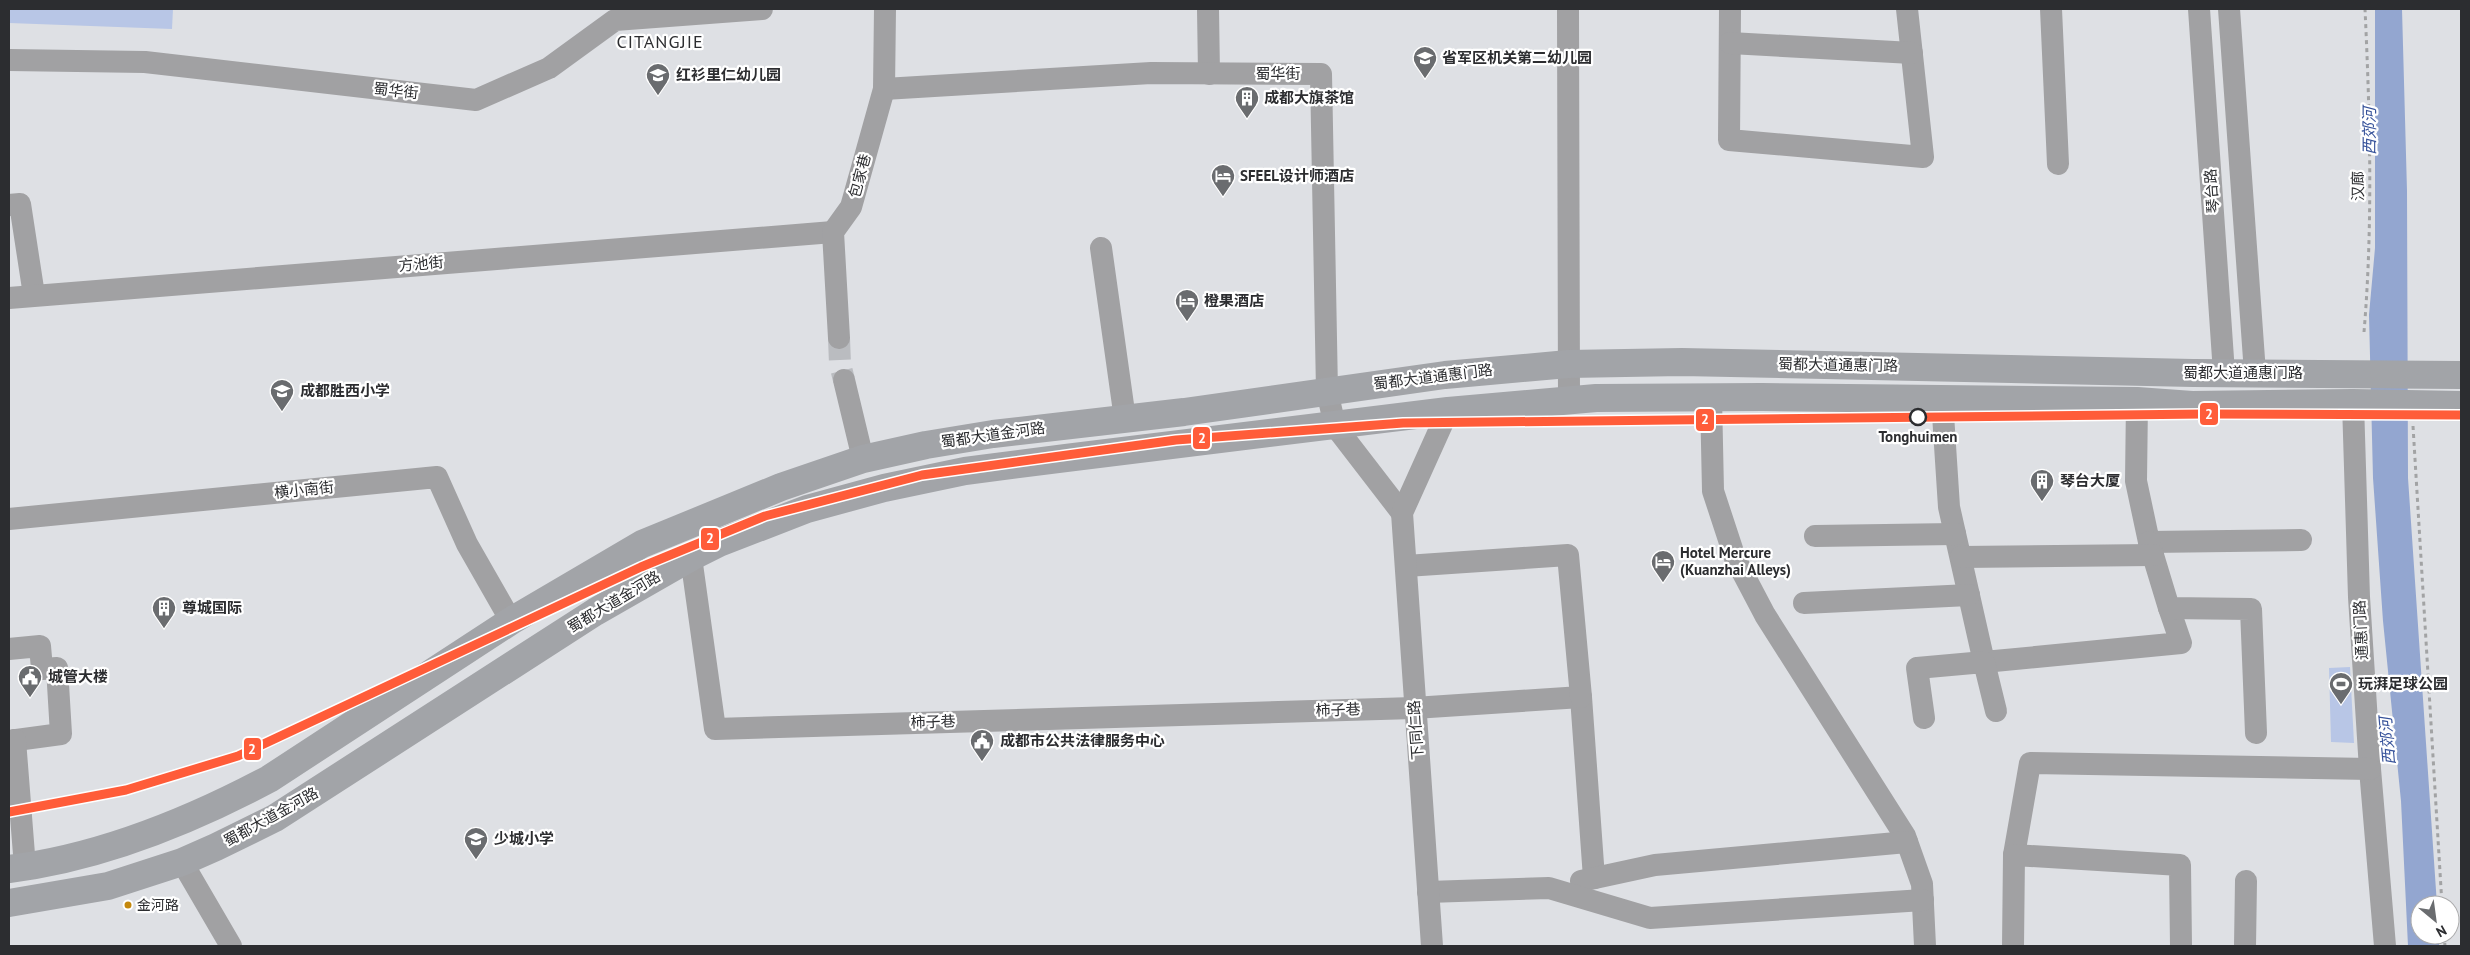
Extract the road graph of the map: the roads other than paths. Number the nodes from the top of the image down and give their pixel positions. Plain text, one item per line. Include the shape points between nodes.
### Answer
1 (762, 9) edge
2 (885, 9) edge
3 (1208, 9) edge
4 (1568, 9) edge
5 (1730, 9) edge
6 (1908, 9) edge
7 (2051, 9) edge
8 (2199, 9) edge
9 (2228, 9) edge
10 (601, 18) edge
11 (1730, 44) junction
12 (1912, 53) junction
13 (9, 60) edge
14 (1209, 74) junction
15 (884, 89) junction
16 (2058, 164) dead end
17 (9, 206) edge
18 (832, 232) junction
19 (1101, 248) dead end
20 (34, 295) junction
21 (9, 298) edge
22 (839, 338) tunnel mouth
23 (1568, 364) junction
24 (2224, 373) junction
25 (2255, 373) junction
26 (1445, 375) junction
27 (2461, 375) edge
28 (844, 380) tunnel mouth
29 (1327, 391) junction
30 (1711, 398) junction
31 (1942, 399) junction
32 (1569, 401) junction
33 (2137, 401) junction
34 (2353, 403) junction
35 (2461, 405) edge
36 (1448, 411) junction
37 (1125, 418) junction
38 (1335, 426) junction
39 (863, 459) junction
40 (1402, 513) junction
41 (9, 520) edge
42 (1955, 534) junction
43 (1815, 536) dead end
44 (2301, 540) dead end
45 (2151, 549) junction
46 (691, 557) junction
47 (1961, 557) junction
48 (1406, 566) junction
49 (1969, 595) junction
50 (1804, 603) dead end
51 (2170, 608) junction
52 (510, 621) junction
53 (9, 649) edge
54 (1984, 662) junction
55 (1581, 697) junction
56 (1414, 708) junction
57 (1996, 711) dead end
58 (1924, 718) dead end
59 (2256, 733) dead end
60 (12, 741) edge
61 (2370, 769) junction
62 (1907, 842) junction
63 (2014, 855) junction
64 (182, 862) junction
65 (17, 868) edge
66 (1594, 878) junction
67 (2246, 881) dead end
68 (1549, 888) junction
69 (1428, 892) junction
70 (1923, 900) junction
71 (9, 903) edge
72 (231, 946) edge
73 (1432, 946) edge
74 (1926, 946) edge
75 (2013, 946) edge
76 (2181, 946) edge
77 (2245, 946) edge
78 (2385, 946) edge

1 - 10 street, 蜀华街 via 615,20
2 - 15 street, 包家巷
3 - 14 street
4 - 23 street
5 - 11 street
6 - 12 street
7 - 16 street
8 - 24 street, 琴台路
9 - 25 street, 琴台路
10 - 13 street, 蜀华街 via 549,68 476,100 144,62
11 - 12 street
11 - 12 street via 1729,140 1923,157
14 - 15 street, 蜀华街 via 1151,73
14 - 29 street, 蜀华街 via 1321,74
15 - 18 street, 包家巷 via 851,207
17 - 20 street via 20,204
18 - 20 street, 方池街
18 - 22 street
19 - 37 street
20 - 21 street, 方池街
23 - 24 main road, 蜀都大道通惠门路 via 1682,362
23 - 26 main road, 蜀都大道通惠门路
23 - 32 street
24 - 25 main road, 蜀都大道通惠门路
25 - 27 main road, 蜀都大道通惠门路
26 - 29 main road, 蜀都大道通惠门路
26 - 38 main road
28 - 39 street
29 - 37 main road, 蜀都大道金河路
29 - 38 street, 蜀华街
30 - 31 main road, 蜀都大道通惠门路
30 - 32 main road, 蜀都大道通惠门路
30 - 62 street via 1713,491 1735,558 1765,614
31 - 33 main road, 蜀都大道通惠门路
31 - 42 street via 1949,507
32 - 36 main road, 蜀都大道通惠门路
33 - 34 main road, 蜀都大道通惠门路 via 2192,405
33 - 45 street via 2136,481
34 - 35 main road, 蜀都大道通惠门路
34 - 61 street, 通惠门路 via 2359,597
36 - 38 main road, 蜀都大道金河路
36 - 40 street, 下同仁路
37 - 39 main road, 蜀都大道金河路 via 993,434
38 - 40 street
38 - 46 main road, 蜀都大道金河路 via 947,475 806,509
39 - 52 main road, 蜀都大道金河路 via 772,491 642,544
40 - 48 street, 下同仁路
41 - 52 street, 横小南街 via 437,477 467,544
42 - 43 street
42 - 47 street
44 - 45 street
45 - 47 street
45 - 51 street
46 - 56 street, 柿子巷 via 715,729
46 - 64 main road, 蜀都大道金河路 via 595,612 275,818
47 - 49 street
48 - 55 street via 1568,554
48 - 56 street, 下同仁路
49 - 50 street
49 - 54 street
51 - 54 street via 2181,643
51 - 59 street via 2251,609
52 - 65 main road, 蜀都大道金河路 via 269,778 234,797 160,829 100,848
53 - 60 street via 40,646 42,669 57,668 61,734
54 - 57 street
54 - 58 street via 1916,668
55 - 56 street
55 - 66 street
56 - 69 street, 下同仁路
60 - 65 street
61 - 63 street via 2030,763
61 - 78 street, 通惠门路
62 - 66 street via 1655,865
62 - 70 street via 1922,884
63 - 75 street
63 - 76 street via 2180,865
64 - 71 main road, 蜀都大道金河路 via 108,886
64 - 72 street
66 - 68 street
67 - 77 street
68 - 69 street
68 - 70 street via 1650,918
69 - 73 street, 下同仁路
70 - 74 street

